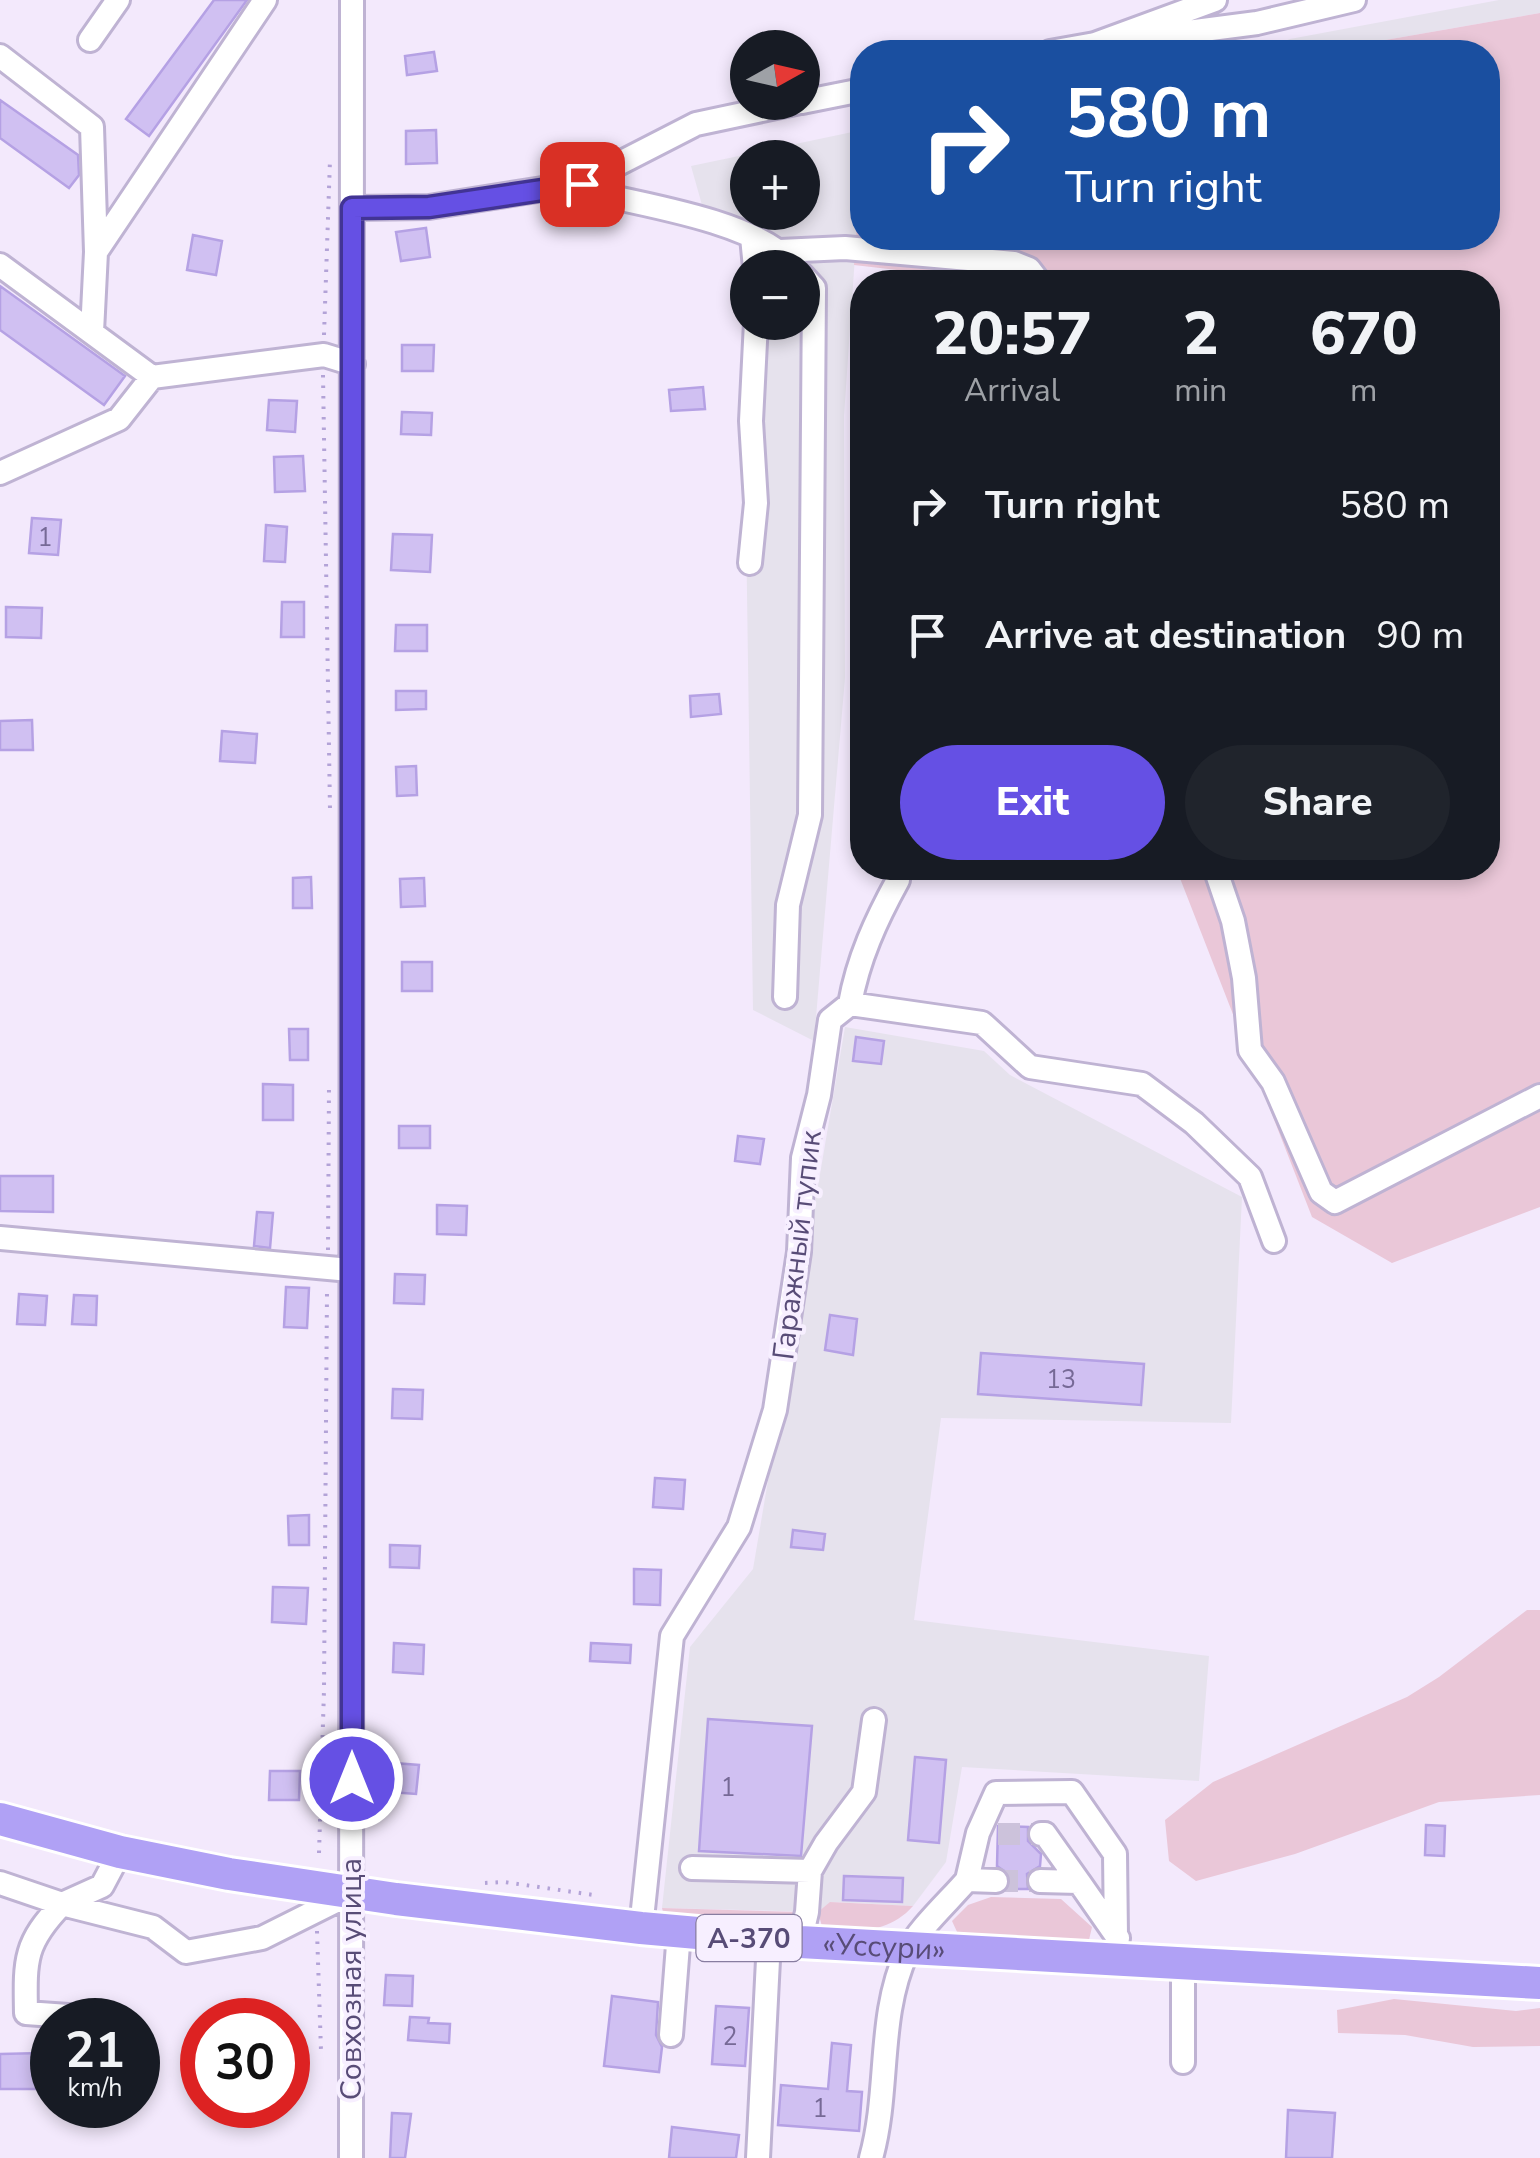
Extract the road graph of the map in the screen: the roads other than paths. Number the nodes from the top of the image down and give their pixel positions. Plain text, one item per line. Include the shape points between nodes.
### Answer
1 (118, 0) edge
2 (265, 0) edge
3 (352, 0) edge
4 (1215, 0) edge
5 (1354, 0) edge
6 (90, 40) dead end
7 (1106, 40) edge
8 (1126, 40) edge
9 (0, 56) edge
10 (850, 92) edge
11 (820, 98) edge
12 (730, 117) edge
13 (563, 186) junction
14 (352, 208) junction
15 (752, 237) junction
16 (850, 248) edge
17 (753, 250) edge
18 (773, 250) edge
19 (866, 250) edge
20 (96, 252) junction
21 (820, 253) edge
22 (0, 265) edge
23 (1029, 270) edge
24 (92, 332) junction
25 (755, 340) edge
26 (814, 340) edge
27 (354, 364) junction
28 (152, 378) junction
29 (0, 473) edge
30 (750, 563) dead end
31 (898, 880) dead end
32 (1219, 880) edge
33 (785, 998) dead end
34 (850, 1004) junction
35 (1540, 1096) edge
36 (0, 1238) edge
37 (1274, 1242) dead end
38 (350, 1270) junction
39 (874, 1720) dead end
40 (0, 1820) edge
41 (1041, 1834) dead end
42 (120, 1852) junction
43 (692, 1868) dead end
44 (810, 1871) junction
45 (967, 1880) junction
46 (996, 1880) tunnel mouth
47 (1040, 1881) tunnel mouth
48 (1079, 1882) junction
49 (0, 1883) edge
50 (352, 1892) junction
51 (62, 1904) junction
52 (641, 1928) junction
53 (679, 1932) junction
54 (1116, 1936) junction
55 (785, 1941) junction
56 (908, 1949) junction
57 (1147, 1962) junction
58 (1183, 1964) junction
59 (1540, 1983) edge
60 (30, 2013) edge
61 (671, 2035) dead end
62 (1183, 2062) dead end
63 (350, 2158) edge
64 (758, 2158) edge
65 (871, 2158) edge

1 - 6 street
2 - 20 street
3 - 14 street, Совхозная улица
4 - 7 street
5 - 8 street via 1257,23
9 - 20 street via 92,127
10 - 11 street
12 - 13 street via 696,124 582,184
13 - 14 street via 429,207
13 - 15 street
14 - 27 street, Совхозная улица
15 - 17 street
15 - 18 street
16 - 21 street
19 - 23 street
20 - 24 street
22 - 24 street
24 - 28 street
25 - 30 street
26 - 33 street via 810,814 788,905
27 - 28 street via 324,354
27 - 38 street, Совхозная улица
28 - 29 street via 118,420
31 - 34 street, Гаражный тупик via 875,922
32 - 35 street via 1234,920 1250,1050 1273,1082 1321,1192 1335,1202
34 - 37 street via 982,1023 1030,1067 1142,1084 1250,1177
34 - 52 street, Гаражный тупик via 830,1020 803,1158 799,1252 775,1410 739,1528 672,1636
36 - 38 street
38 - 50 street, Совхозная улица
39 - 44 street via 864,1792
40 - 42 highway, «Уссури» / А-370
41 - 48 street
42 - 50 highway, «Уссури» / А-370
42 - 51 street via 102,1886
43 - 44 street
44 - 55 street via 807,1912
45 - 46 street
45 - 54 street via 988,1834 996,1793 1072,1792 1116,1854
45 - 56 street
47 - 48 street
48 - 54 street
49 - 51 street
50 - 51 street via 262,1938 186,1952 153,1927
50 - 52 highway, «Уссури» / А-370
50 - 63 street, Совхозная улица
51 - 60 street via 37,1929 26,1968
52 - 53 highway, «Уссури» / А-370
53 - 55 highway, «Уссури» / А-370
53 - 61 street
54 - 57 street
55 - 56 highway, «Уссури» / А-370
55 - 64 street
56 - 57 highway, «Уссури» / А-370
56 - 65 street via 888,2021
57 - 58 highway, «Уссури» / А-370
58 - 59 highway, «Уссури» / А-370
58 - 62 street

